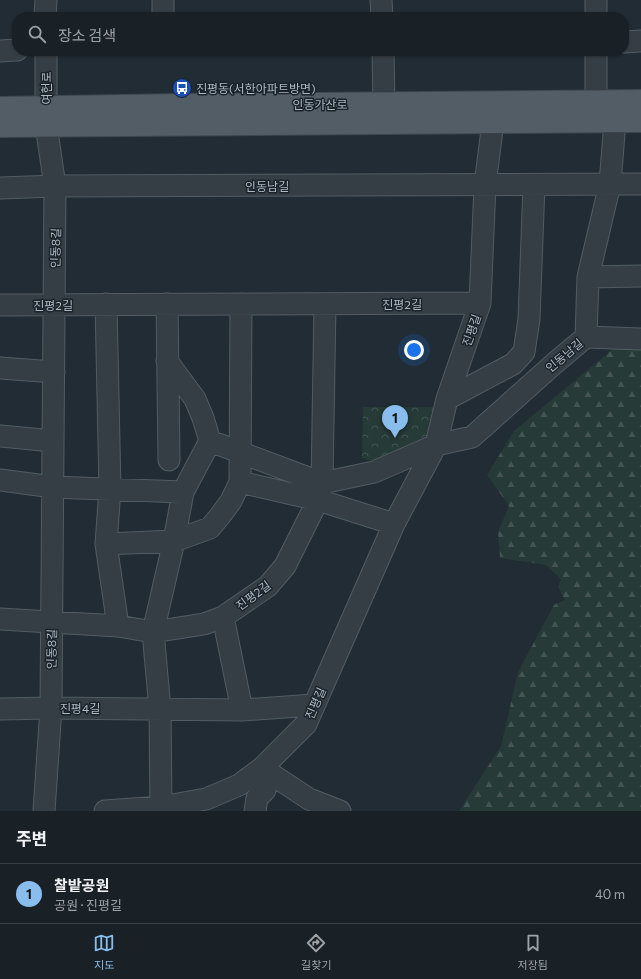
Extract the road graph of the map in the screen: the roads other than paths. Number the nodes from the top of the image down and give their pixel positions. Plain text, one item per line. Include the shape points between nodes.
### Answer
1 (46, 0) edge
2 (163, 0) edge
3 (381, 0) edge
4 (596, 0) edge
5 (45, 12) edge
6 (163, 12) edge
7 (382, 12) edge
8 (596, 12) edge
9 (641, 41) edge
10 (629, 42) edge
11 (12, 50) edge
12 (0, 51) edge
13 (46, 56) edge
14 (383, 56) edge
15 (596, 56) edge
16 (641, 101) edge
17 (596, 102) junction
18 (384, 103) junction
19 (0, 108) edge
20 (46, 116) junction
21 (615, 121) junction
22 (641, 121) edge
23 (493, 122) junction
24 (0, 126) edge
25 (610, 184) junction
26 (641, 184) edge
27 (485, 185) junction
28 (534, 185) junction
29 (55, 186) junction
30 (0, 188) edge
31 (641, 276) edge
32 (588, 277) junction
33 (54, 304) junction
34 (106, 304) junction
35 (167, 304) junction
36 (241, 304) junction
37 (324, 304) junction
38 (480, 304) junction
39 (0, 305) edge
40 (586, 337) junction
41 (641, 339) edge
42 (167, 361) junction
43 (0, 368) edge
44 (54, 372) junction
45 (447, 399) junction
46 (0, 436) edge
47 (53, 441) junction
48 (210, 441) junction
49 (436, 445) junction
50 (241, 453) junction
51 (169, 460) dead end
52 (0, 480) edge
53 (240, 482) junction
54 (53, 487) junction
55 (110, 489) junction
56 (183, 492) junction
57 (320, 492) junction
58 (394, 524) junction
59 (174, 541) junction
60 (106, 544) junction
61 (223, 617) junction
62 (0, 619) edge
63 (52, 623) junction
64 (118, 626) junction
65 (153, 632) junction
66 (314, 705) junction
67 (51, 708) junction
68 (0, 709) edge
69 (160, 709) junction
70 (242, 710) junction
71 (262, 768) junction
72 (161, 809) edge
73 (44, 811) edge
74 (105, 811) edge
75 (255, 811) edge
76 (340, 811) edge

1 - 5 street
2 - 6 street
3 - 7 street
4 - 8 street
9 - 10 street
11 - 12 street
13 - 20 street, 여헌로
14 - 18 street
15 - 17 street
16 - 17 main road, 인동가산로
17 - 18 main road, 인동가산로
18 - 20 main road, 인동가산로
19 - 20 main road, 인동가산로
20 - 23 main road, 인동가산로
20 - 24 main road, 인동가산로
20 - 29 street, 인동8길
21 - 22 main road, 인동가산로
21 - 23 main road, 인동가산로
21 - 25 street
23 - 27 street, 진평길
25 - 26 street, 인동남길
25 - 28 street, 인동남길
25 - 32 street, 인동남길
27 - 28 street, 인동남길
27 - 29 street, 인동남길
27 - 38 street, 진평길
28 - 45 street via 529,319 524,352 513,364
29 - 30 street, 인동남길
29 - 33 street, 인동8길
31 - 32 street
32 - 40 street, 인동남길
33 - 34 street, 진평2길
33 - 39 street, 진평2길
33 - 44 street, 인동8길
34 - 35 street, 진평2길
34 - 55 street
35 - 36 street, 진평2길
35 - 42 street
36 - 37 street, 진평2길
36 - 50 street
37 - 38 street, 진평2길
37 - 57 street, 진평2길
38 - 45 street, 진평길
40 - 41 street
40 - 49 street, 인동남길 via 472,437
42 - 48 street via 195,399
42 - 51 street
43 - 44 street
44 - 47 street, 인동8길
45 - 49 street, 진평길
46 - 47 street
47 - 54 street, 인동8길
48 - 50 street
48 - 56 street
49 - 57 street, 인동남길
49 - 58 street, 진평길
50 - 53 street
50 - 57 street
52 - 54 street
53 - 57 street
53 - 59 street via 231,502 210,528
54 - 55 street
54 - 63 street, 인동8길
55 - 56 street
55 - 60 street
56 - 59 street
57 - 58 street
57 - 61 street, 진평2길 via 285,566 268,586
58 - 66 street, 진평길
59 - 60 street
59 - 65 street
60 - 64 street
61 - 65 street, 진평2길 via 204,624
61 - 70 street
62 - 63 street, 진평2길
63 - 64 street, 진평2길
63 - 67 street, 인동8길
64 - 65 street, 진평2길
65 - 69 street
66 - 70 street, 진평4길
66 - 71 street, 진평길 via 306,724
67 - 68 street, 진평4길
67 - 69 street, 진평4길
67 - 73 street, 인동8길
69 - 70 street, 진평4길
69 - 72 street
71 - 72 street, 진평길 via 239,785 206,799
71 - 75 street via 265,790 257,798
71 - 76 street via 309,800
72 - 74 street, 진평길

